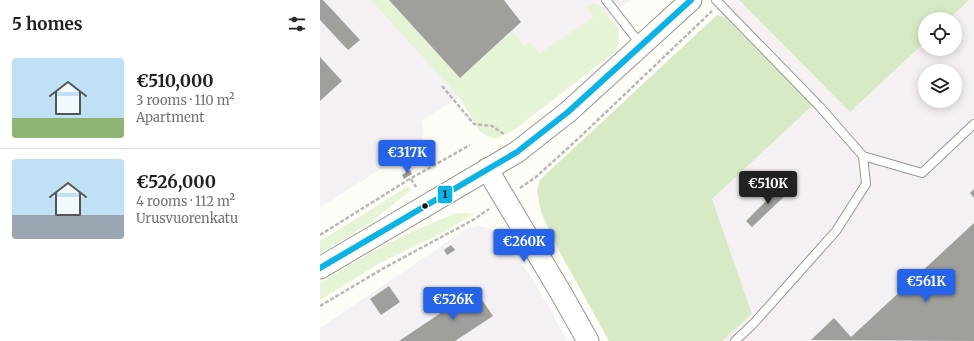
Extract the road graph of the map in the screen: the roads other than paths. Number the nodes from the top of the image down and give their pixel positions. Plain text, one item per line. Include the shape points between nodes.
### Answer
1 (606, 0) edge
2 (691, 0) edge
3 (718, 2) edge
4 (642, 46) junction
5 (974, 124) edge
6 (863, 156) junction
7 (487, 169) junction
8 (320, 268) edge
9 (588, 341) edge
10 (735, 341) edge

1 - 4 lane
2 - 4 street
3 - 6 lane via 820,106
4 - 7 street via 568,112 517,152
5 - 6 lane via 922,173
6 - 10 lane via 866,184 836,231
7 - 8 street
7 - 9 street

